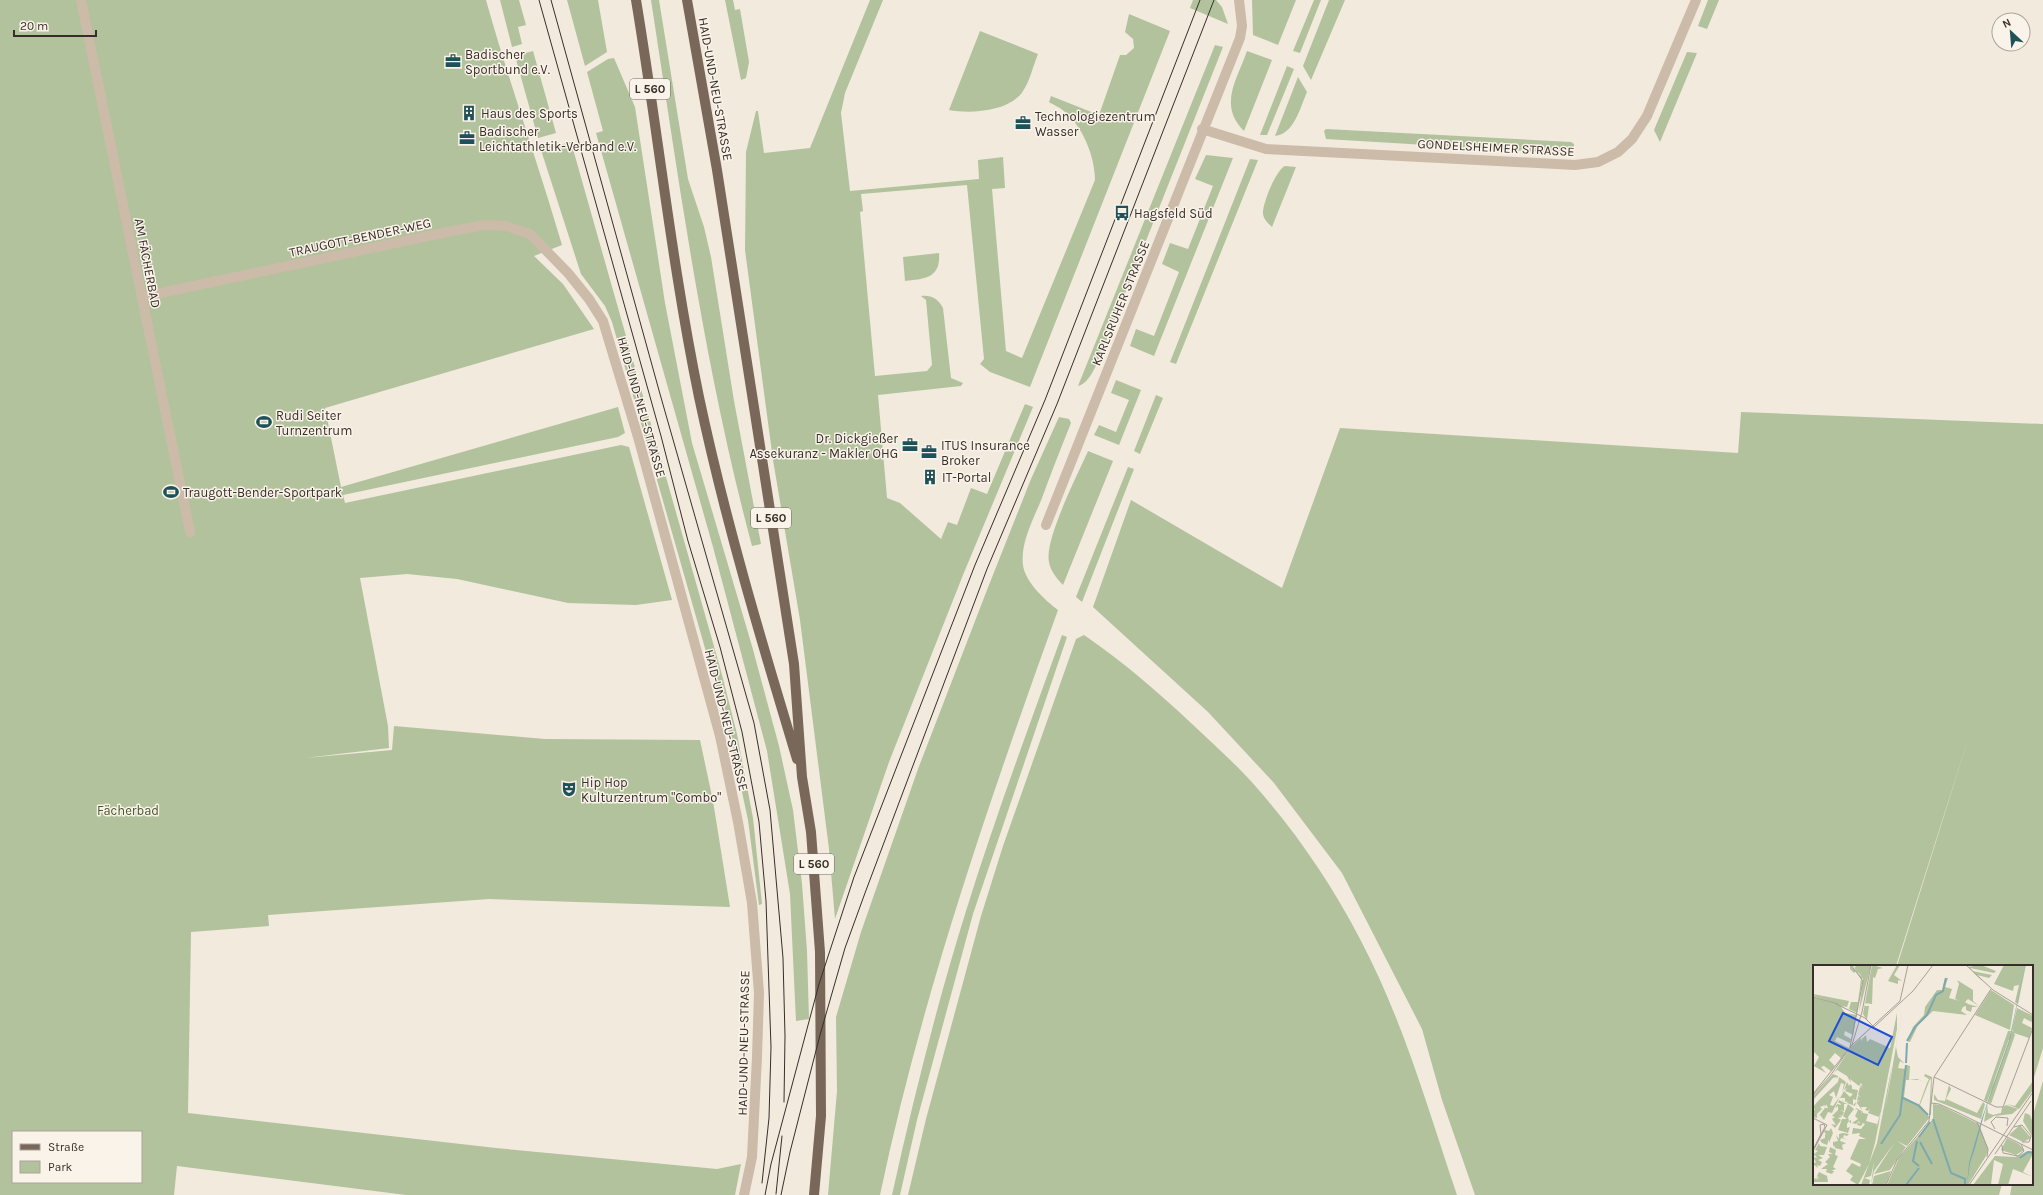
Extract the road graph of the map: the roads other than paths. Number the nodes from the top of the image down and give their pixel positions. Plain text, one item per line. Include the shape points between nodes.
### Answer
1 (82, 0) edge
2 (636, 0) edge
3 (687, 0) edge
4 (1239, 0) edge
5 (1696, 0) edge
6 (1202, 129) junction
7 (568, 273) joint
8 (142, 297) junction
9 (1046, 525) dead end
10 (190, 532) dead end
11 (802, 777) junction
12 (744, 1195) edge
13 (814, 1195) edge

1 - 8 street, AM FÄCHERBAD
2 - 11 main road, HAID-UND-NEU-STRASSE / L 560 via 699,397 747,585
3 - 11 main road, HAID-UND-NEU-STRASSE / L 560 via 717,170 794,664
4 - 6 street, KARLSRUHER STRASSE via 1242,26 1240,38
5 - 6 street, GONDELSHEIMER STRASSE via 1647,116 1632,139 1618,152 1598,162 1575,165 1266,149
6 - 9 street, KARLSRUHER STRASSE
7 - 8 street, TRAUGOTT-BENDER-WEG via 530,234 506,226 485,225
7 - 12 street, HAID-UND-NEU-STRASSE via 589,298 603,321 638,437 720,736 738,822 752,903 759,993 755,1128
8 - 10 street, AM FÄCHERBAD
11 - 13 main road, HAID-UND-NEU-STRASSE / L 560 via 811,832 820,952 821,1116

